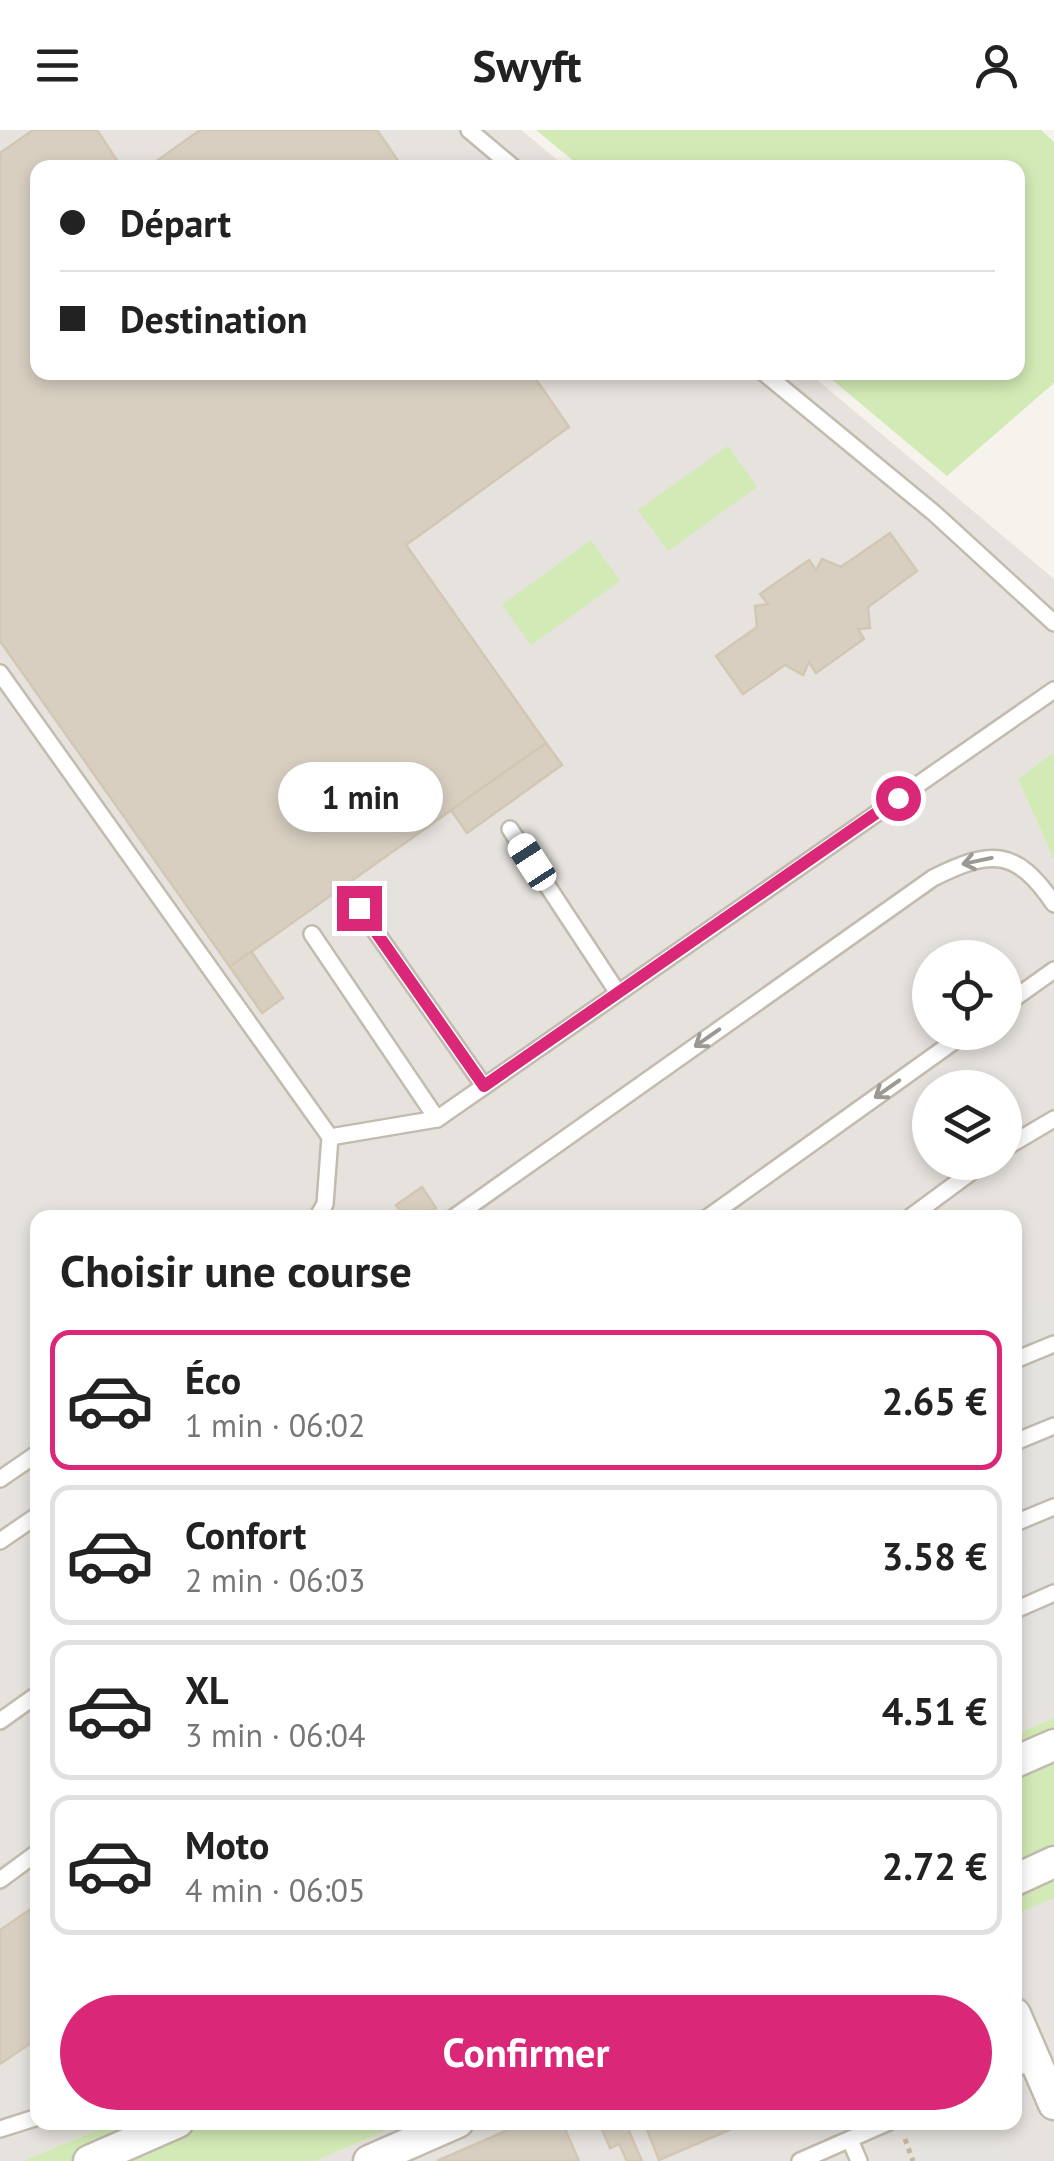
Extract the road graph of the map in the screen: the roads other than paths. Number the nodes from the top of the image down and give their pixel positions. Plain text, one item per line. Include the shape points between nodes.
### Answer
1 (469, 130) edge
2 (505, 160) edge
3 (774, 380) edge
4 (1054, 624) edge
5 (0, 674) edge
6 (1054, 690) edge
7 (510, 829) dead end
8 (1054, 904) edge
9 (359, 908) dead end
10 (312, 934) dead end
11 (1054, 970) edge
12 (618, 993) junction
13 (1022, 993) edge
14 (942, 1050) edge
15 (484, 1086) junction
16 (436, 1119) junction
17 (1054, 1119) edge
18 (330, 1137) junction
19 (1022, 1138) edge
20 (961, 1180) edge
21 (322, 1210) edge
22 (464, 1210) edge
23 (718, 1210) edge
24 (920, 1210) edge
25 (1054, 1344) edge
26 (1022, 1357) edge
27 (1054, 1426) edge
28 (1022, 1439) edge
29 (30, 1458) edge
30 (0, 1479) edge
31 (1054, 1506) edge
32 (30, 1520) edge
33 (1022, 1520) edge
34 (0, 1541) edge
35 (1054, 1594) edge
36 (1022, 1607) edge
37 (30, 1700) edge
38 (0, 1721) edge
39 (1054, 1745) edge
40 (1022, 1759) edge
41 (30, 1858) edge
42 (1054, 1862) edge
43 (1022, 1877) edge
44 (0, 1880) edge
45 (1025, 2064) edge
46 (1054, 2104) edge
47 (30, 2119) edge
48 (0, 2128) edge
49 (160, 2130) edge
50 (440, 2130) edge
51 (872, 2130) edge
52 (850, 2140) junction
53 (90, 2161) edge
54 (369, 2161) edge
55 (800, 2161) edge
56 (860, 2161) edge

1 - 2 lane
3 - 4 lane
5 - 18 lane
6 - 12 lane
7 - 12 lane
8 -> 22 lane via 1017,861 964,862 933,878
9 - 15 lane
10 - 16 lane
11 - 13 lane
12 - 15 lane
14 -> 23 lane
15 - 16 lane
16 - 18 lane
17 - 19 lane
18 - 21 lane
20 - 24 lane
25 - 26 lane
27 - 28 lane
29 - 30 lane
31 - 33 lane
32 - 34 lane
35 - 36 lane
37 - 38 lane
39 - 40 street
41 - 44 lane
42 - 43 street
45 - 46 street
47 - 48 lane
49 - 53 street
50 - 54 street
51 - 52 lane
52 - 55 lane
52 - 56 lane

